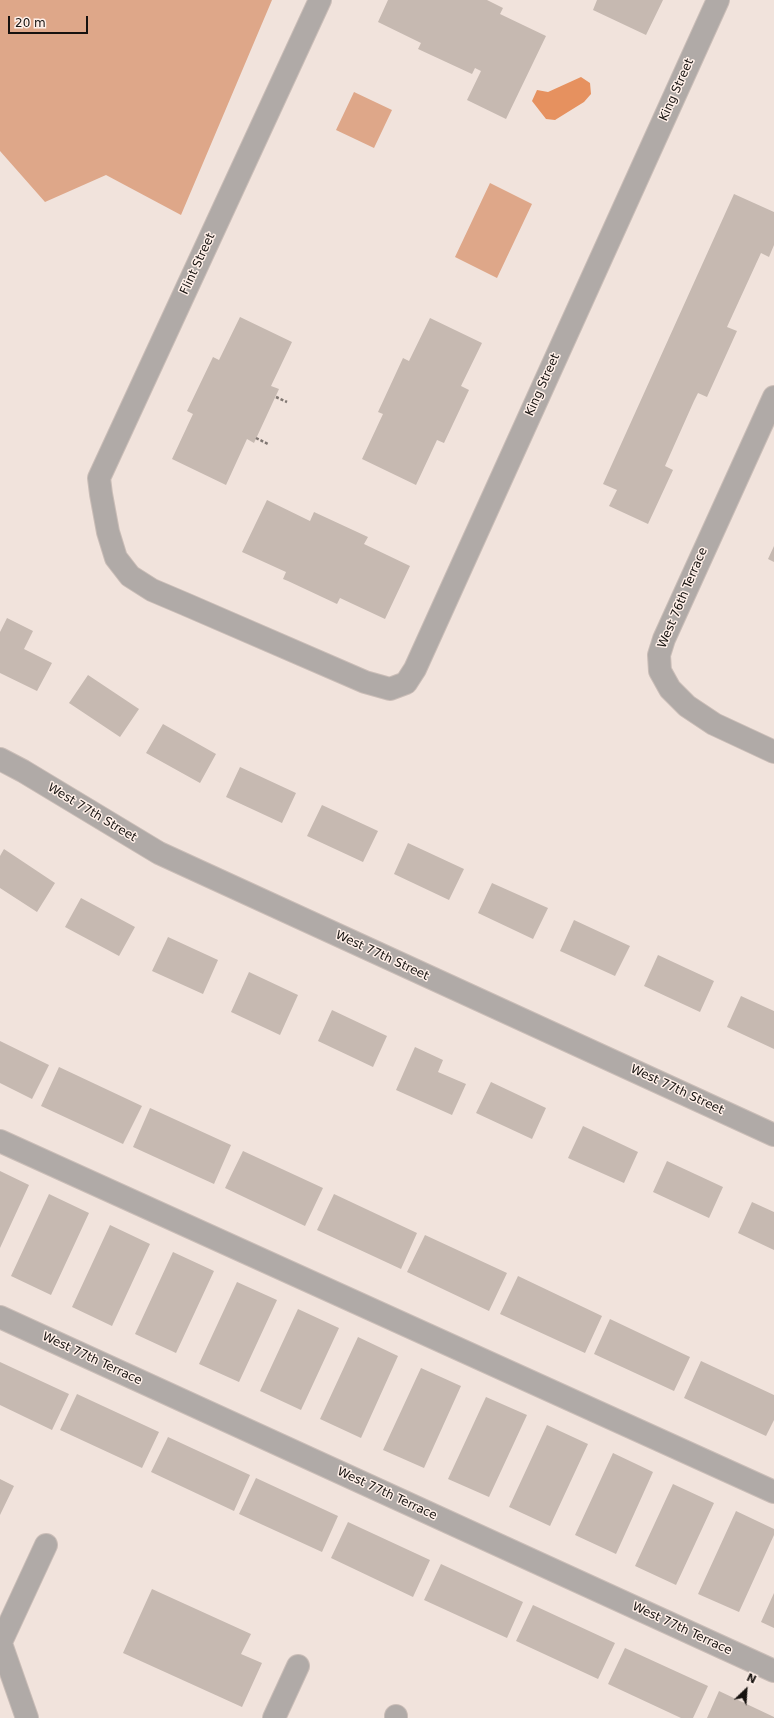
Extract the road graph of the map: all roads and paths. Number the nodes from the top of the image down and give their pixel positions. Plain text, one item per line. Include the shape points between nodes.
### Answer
1 (320, 0) edge
2 (718, 0) edge
3 (774, 396) edge
4 (276, 397) dead end
5 (287, 402) dead end
6 (256, 438) dead end
7 (268, 444) dead end
8 (317, 661) joint
9 (774, 752) edge
10 (0, 759) edge
11 (774, 1134) edge
12 (0, 1141) edge
13 (0, 1317) edge
14 (774, 1492) edge
15 (46, 1545) dead end
16 (0, 1642) edge
17 (298, 1666) dead end
18 (774, 1671) edge
19 (27, 1718) edge
20 (274, 1718) edge

1 - 8 street, Flint Street via 99,478 108,532 116,558 130,576 152,590
2 - 8 street, King Street via 415,669 406,683 390,689 365,682
3 - 9 street, West 76th Terrace via 659,655 660,671 670,689 687,706 714,724
4 - 5 path
6 - 7 path
10 - 11 street, West 77th Street via 159,853
12 - 14 street
13 - 18 street, West 77th Terrace
15 - 16 street
16 - 19 street
17 - 20 street

